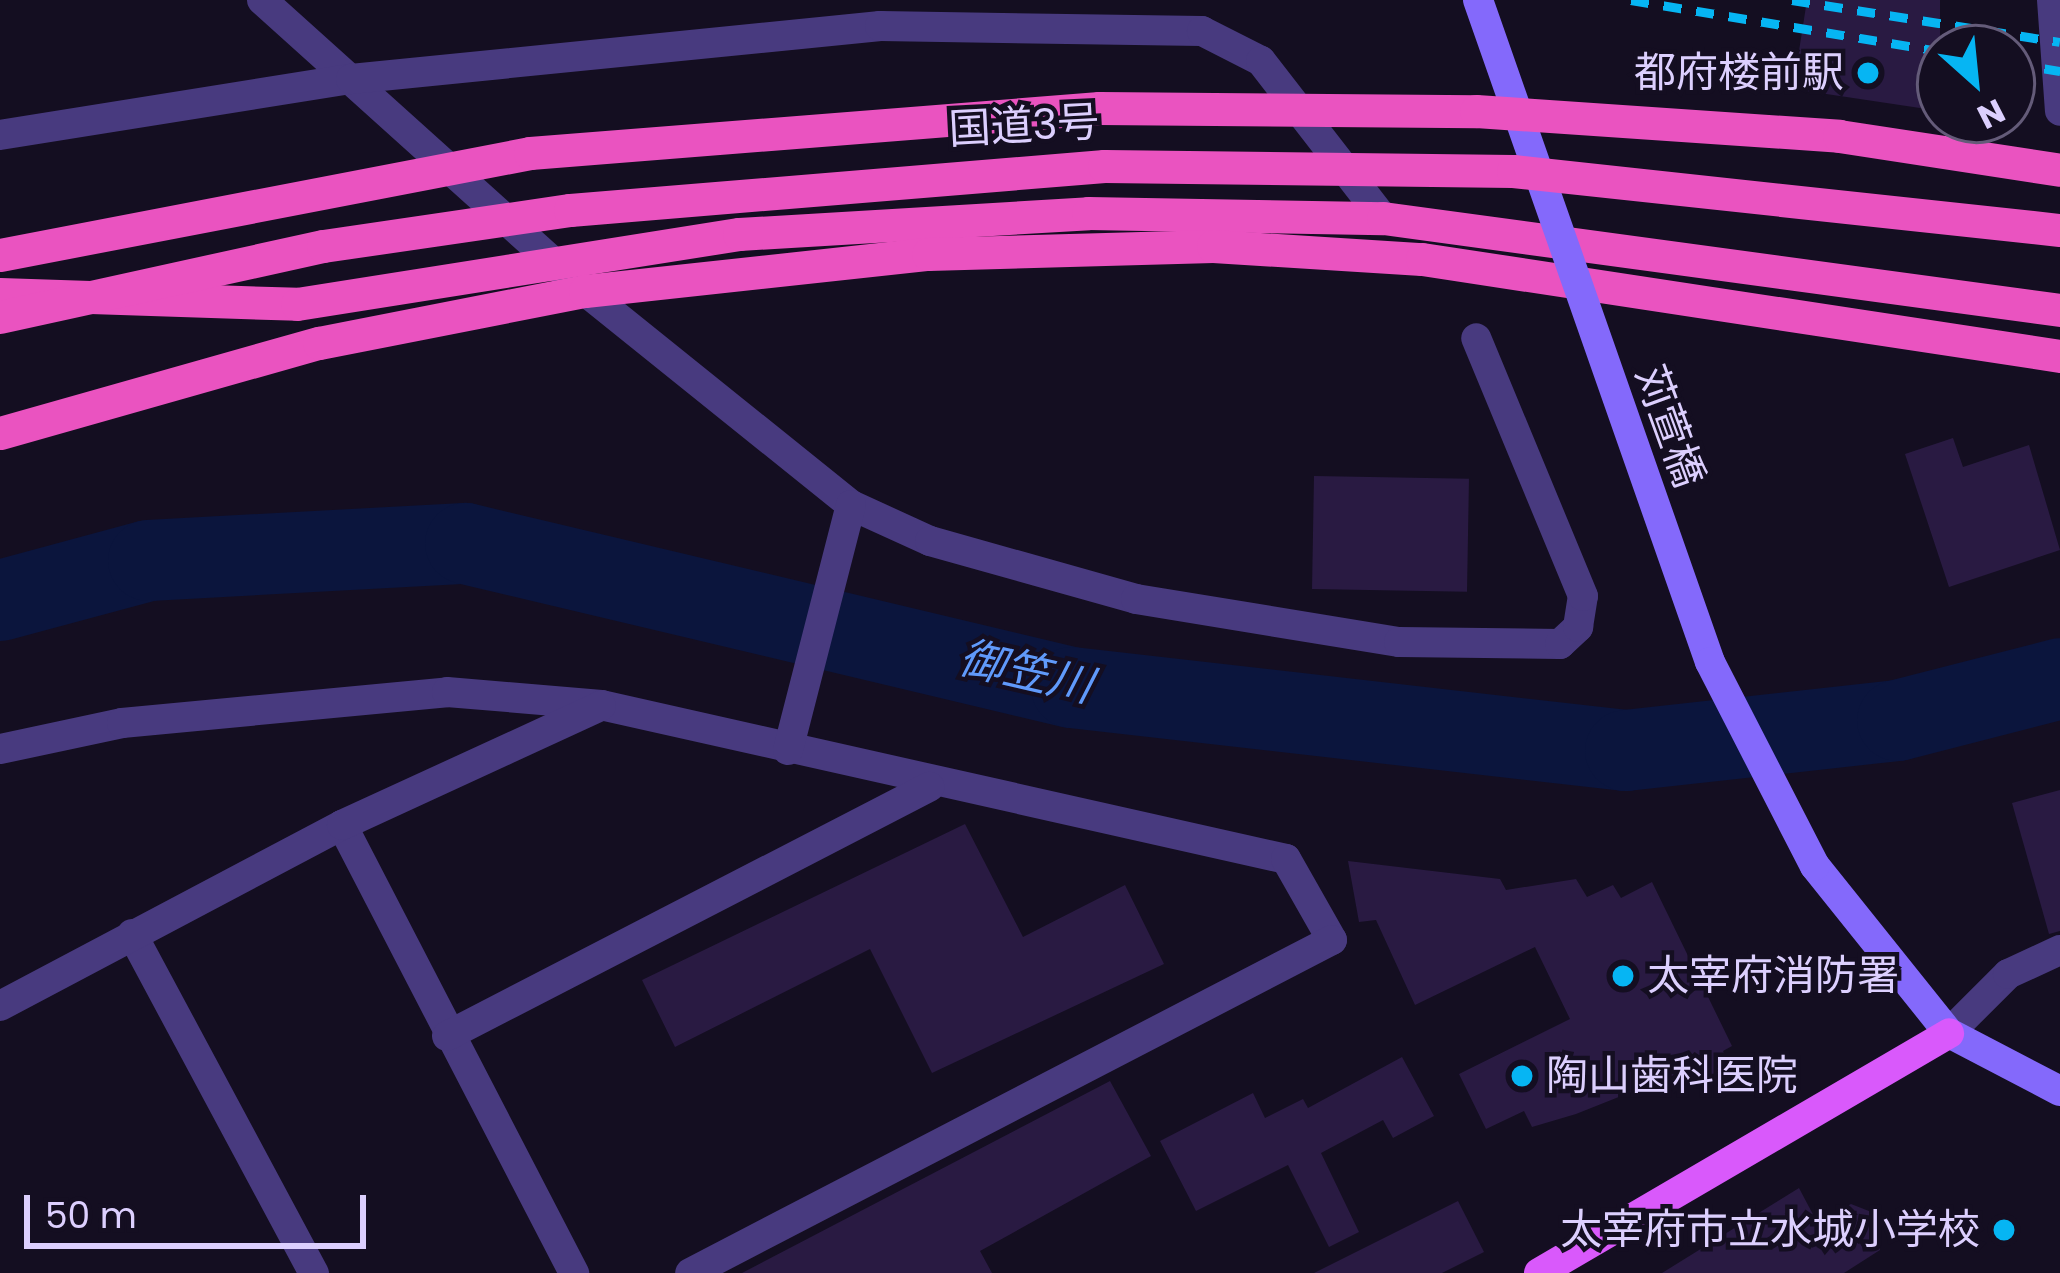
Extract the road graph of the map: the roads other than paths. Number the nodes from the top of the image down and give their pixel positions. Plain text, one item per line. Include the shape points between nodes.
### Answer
1 (262, 0) edge
2 (1478, 0) edge
3 (2052, 0) edge
4 (351, 79) junction
5 (2060, 111) edge
6 (0, 135) edge
7 (2060, 170) edge
8 (1383, 218) junction
9 (2060, 230) edge
10 (0, 255) edge
11 (549, 258) junction
12 (585, 291) junction
13 (0, 294) edge
14 (2060, 310) edge
15 (0, 317) edge
16 (1476, 338) dead end
17 (2060, 356) edge
18 (0, 433) edge
19 (848, 518) junction
20 (601, 705) junction
21 (0, 749) edge
22 (788, 750) junction
23 (929, 787) junction
24 (342, 825) junction
25 (132, 934) junction
26 (2060, 950) edge
27 (0, 1006) edge
28 (1949, 1033) junction
29 (447, 1036) junction
30 (2060, 1091) edge
31 (314, 1273) edge
32 (574, 1273) edge
33 (690, 1273) edge
34 (1539, 1273) edge

1 - 4 street
2 - 28 main road, 苅萱橋, bridge via 1710,662 1815,866
3 - 5 street
4 - 6 street
4 - 8 street via 880,26 1202,32 1261,61
4 - 11 street
7 - 10 highway, 国道3号, bridge via 1839,136 1476,111 1100,108 530,153
8 - 11 highway via 1088,213 739,234
8 - 14 highway
9 - 15 highway, 国道3号, bridge via 1513,171 1104,166 570,210 323,246
11 - 12 street
11 - 13 highway via 236,308
12 - 17 highway via 928,254 1213,246 1422,259
12 - 18 highway via 319,343
12 - 19 street
16 - 19 street via 1583,596 1578,627 1560,644 1399,642 1136,599
19 - 22 street
20 - 21 street via 447,692 305,700
20 - 22 street
20 - 24 street
22 - 23 street
23 - 29 street
23 - 33 street via 1286,859 1332,940
24 - 25 street
24 - 29 street
25 - 27 street
25 - 31 street
26 - 28 street via 2008,974
28 - 30 main road
28 - 34 main road
29 - 32 street

